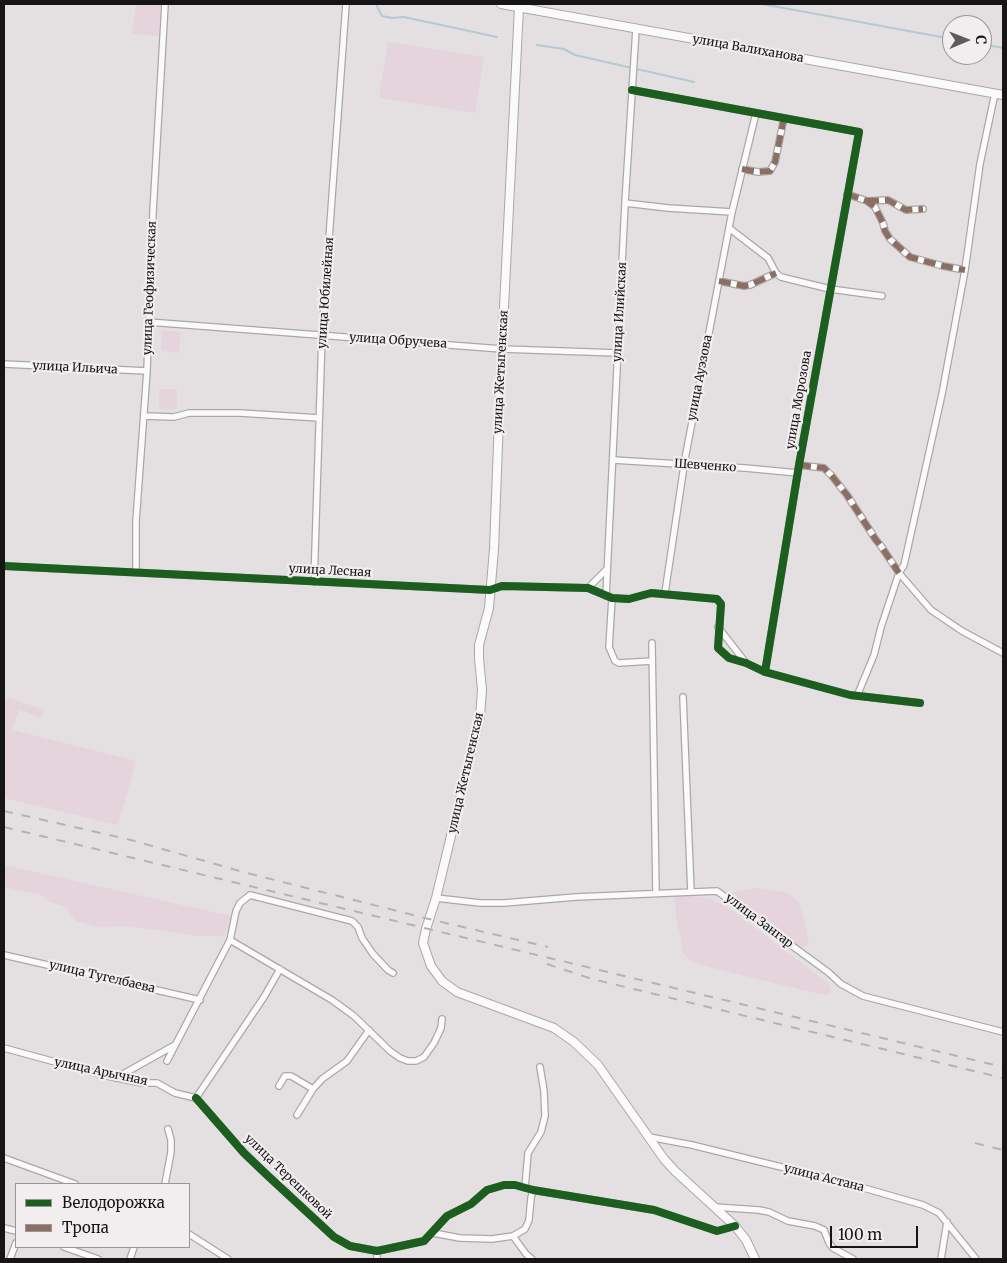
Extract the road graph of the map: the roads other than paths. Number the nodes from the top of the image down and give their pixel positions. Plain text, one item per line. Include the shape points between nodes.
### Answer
1 (165, 4) edge
2 (346, 4) edge
3 (501, 4) edge
4 (519, 8) junction
5 (636, 29) junction
6 (632, 90) junction
7 (999, 94) edge
8 (756, 113) junction
9 (784, 118) junction
10 (742, 169) junction
11 (847, 194) junction
12 (868, 201) junction
13 (625, 203) junction
14 (924, 209) dead end
15 (732, 212) junction
16 (729, 228) junction
17 (965, 270) junction
18 (776, 273) junction
19 (719, 281) junction
20 (830, 289) junction
21 (882, 296) dead end
22 (148, 322) junction
23 (322, 335) junction
24 (502, 349) junction
25 (618, 353) junction
26 (4, 364) edge
27 (147, 371) junction
28 (144, 416) junction
29 (319, 418) junction
30 (613, 460) junction
31 (684, 464) junction
32 (799, 465) junction
33 (798, 473) junction
34 (4, 566) edge
35 (606, 570) junction
36 (136, 572) junction
37 (899, 573) junction
38 (314, 582) junction
39 (588, 588) junction
40 (490, 590) junction
41 (665, 594) junction
42 (609, 597) junction
43 (718, 627) junction
44 (652, 643) dead end
45 (1003, 652) edge
46 (652, 661) junction
47 (746, 663) junction
48 (765, 672) junction
49 (857, 696) junction
50 (683, 697) dead end
51 (920, 704) dead end
52 (656, 892) junction
53 (690, 892) junction
54 (436, 898) junction
55 (230, 940) junction
56 (4, 955) edge
57 (280, 969) junction
58 (393, 973) dead end
59 (200, 1000) junction
60 (442, 1019) dead end
61 (369, 1030) junction
62 (1003, 1032) edge
63 (176, 1044) junction
64 (4, 1048) edge
65 (167, 1060) dead end
66 (540, 1066) dead end
67 (116, 1078) junction
68 (279, 1086) dead end
69 (313, 1088) junction
70 (196, 1098) junction
71 (297, 1116) dead end
72 (168, 1129) dead end
73 (649, 1137) junction
74 (4, 1158) edge
75 (72, 1183) edge
76 (165, 1183) edge
77 (524, 1188) junction
78 (534, 1190) junction
79 (716, 1207) junction
80 (947, 1222) junction
81 (735, 1226) junction
82 (433, 1232) junction
83 (190, 1235) edge
84 (513, 1236) junction
85 (15, 1246) edge
86 (77, 1249) edge
87 (377, 1251) junction
88 (10, 1259) edge
89 (98, 1259) edge
90 (228, 1259) edge
91 (377, 1259) edge
92 (532, 1259) edge
93 (755, 1259) edge
94 (853, 1259) edge
95 (941, 1259) edge
96 (976, 1259) edge

1 - 22 street, улица Геофизическая
2 - 23 street, улица Юбилейная
3 - 4 main road, улица Валиханова
4 - 5 main road, улица Валиханова
4 - 24 main road, улица Жетыгенская
5 - 6 street, улица Илийская
5 - 7 main road, улица Валиханова
6 - 8 street
6 - 13 street, улица Илийская
7 - 17 street via 980,164
8 - 9 street
8 - 10 street, улица Ауэзова
9 - 10 street via 776,162 770,172
9 - 11 street, улица Морозова via 859,132
10 - 15 street, улица Ауэзова
11 - 12 street
11 - 20 street, улица Морозова
12 - 14 street via 888,200 906,210
12 - 17 street via 879,214 890,239 910,256
13 - 15 street
13 - 25 street, улица Илийская
15 - 16 street, улица Ауэзова
16 - 18 street via 768,258
16 - 19 street, улица Ауэзова
17 - 37 street via 940,404 904,565
18 - 19 street via 744,286
18 - 20 street
19 - 31 street, улица Ауэзова
20 - 21 street
20 - 32 street, улица Морозова
22 - 23 street, улица Обручева
22 - 27 street, улица Геофизическая
23 - 24 street, улица Обручева
23 - 29 street, улица Юбилейная
24 - 25 street, улица Обручева
24 - 40 main road, улица Жетыгенская
25 - 30 street, улица Илийская
26 - 27 street, улица Ильича
27 - 28 street, улица Геофизическая
28 - 29 street via 240,413
28 - 36 street, улица Геофизическая via 136,521
29 - 38 street, улица Юбилейная
30 - 31 street, Шевченко
30 - 35 street, улица Илийская
31 - 33 street, Шевченко
31 - 41 street, улица Ауэзова
32 - 33 street, улица Морозова
32 - 37 street via 824,468 831,475
33 - 48 street, улица Морозова
34 - 36 street, улица Лесная
35 - 39 street
35 - 42 street, улица Илийская
36 - 38 street, улица Лесная
37 - 45 street via 931,610
37 - 49 street via 874,655
38 - 40 street, улица Лесная
39 - 40 street, улица Лесная via 502,586
39 - 42 street, улица Лесная
40 - 54 main road, улица Жетыгенская via 489,608 479,645 480,716
41 - 42 street, улица Лесная via 651,593 629,599
41 - 43 street via 719,600
42 - 46 street, улица Илийская via 609,647 616,661
43 - 47 street
43 - 47 street via 718,648 729,658
44 - 46 street
46 - 52 street
47 - 48 street
48 - 49 street
49 - 51 street
50 - 53 street
52 - 53 street, улица Зангар
52 - 54 street, улица Зангар via 504,903
53 - 62 street, улица Зангар via 717,890 841,984 863,996
54 - 73 main road, улица Жетыгенская via 423,943 431,966 442,980 462,994 554,1028 574,1042 598,1065
55 - 57 street
55 - 58 street via 236,911 250,894 352,921 373,954
55 - 59 street
56 - 59 street, улица Тугелбаева
57 - 61 street via 332,1000
57 - 70 street
59 - 63 street
60 - 61 street via 434,1043 424,1057 416,1061 400,1058
61 - 69 street via 347,1061
63 - 65 street
63 - 67 street
64 - 67 street, улица Арычная
66 - 77 street via 545,1116 541,1132 528,1152
67 - 70 street, улица Арычная via 157,1083 175,1093
68 - 69 street via 285,1076 291,1076
69 - 71 street
70 - 87 street, улица Терешковой via 244,1152 334,1237 350,1246
72 - 76 street via 171,1152
73 - 79 main road, улица Жетыгенская via 675,1171
73 - 80 street, улица Астана via 850,1184 923,1205 939,1212
74 - 75 street
77 - 78 street
77 - 82 street via 504,1185 486,1190 471,1204 447,1216
78 - 81 street via 654,1210 718,1231
78 - 84 street via 525,1229
79 - 81 main road, улица Жетыгенская
79 - 94 street via 759,1210 788,1221 815,1226 824,1230 832,1248
80 - 95 street
80 - 96 street, улица Астана
81 - 93 main road, улица Жетыгенская
82 - 84 street via 492,1239
82 - 87 street via 424,1241
83 - 90 street
84 - 92 street
85 - 88 street
86 - 89 street
87 - 91 street

